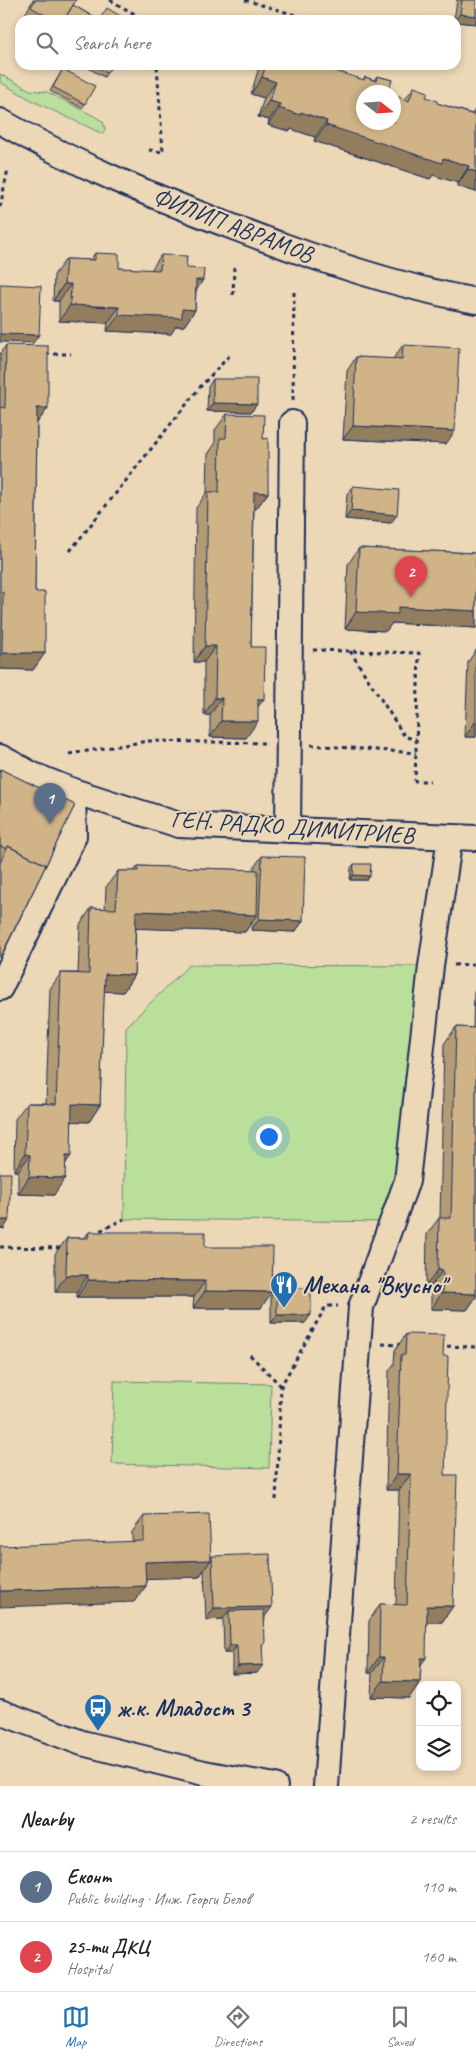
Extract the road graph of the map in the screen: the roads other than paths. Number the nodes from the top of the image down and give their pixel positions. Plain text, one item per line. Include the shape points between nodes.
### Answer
1 (0, 121) edge
2 (476, 302) edge
3 (292, 423) road end
4 (0, 757) edge
5 (73, 790) junction
6 (288, 830) junction
7 (450, 837) junction
8 (476, 838) edge
9 (0, 988) edge
10 (0, 1712) edge
11 (275, 1786) edge
12 (326, 1786) edge

1 - 2 street, ФИЛИП АВРАМОВ via 46,147 188,210 327,262
3 - 6 street
4 - 5 street, ГЕН. РАДКО ДИМИТРИЕВ via 33,775
5 - 6 street, ГЕН. РАДКО ДИМИТРИЕВ via 179,825
5 - 9 street via 74,836
6 - 7 street, ГЕН. РАДКО ДИМИТРИЕВ
7 - 8 street, ГЕН. РАДКО ДИМИТРИЕВ
7 - 12 street via 431,966 407,1181 361,1307
10 - 11 street via 82,1743 204,1773

